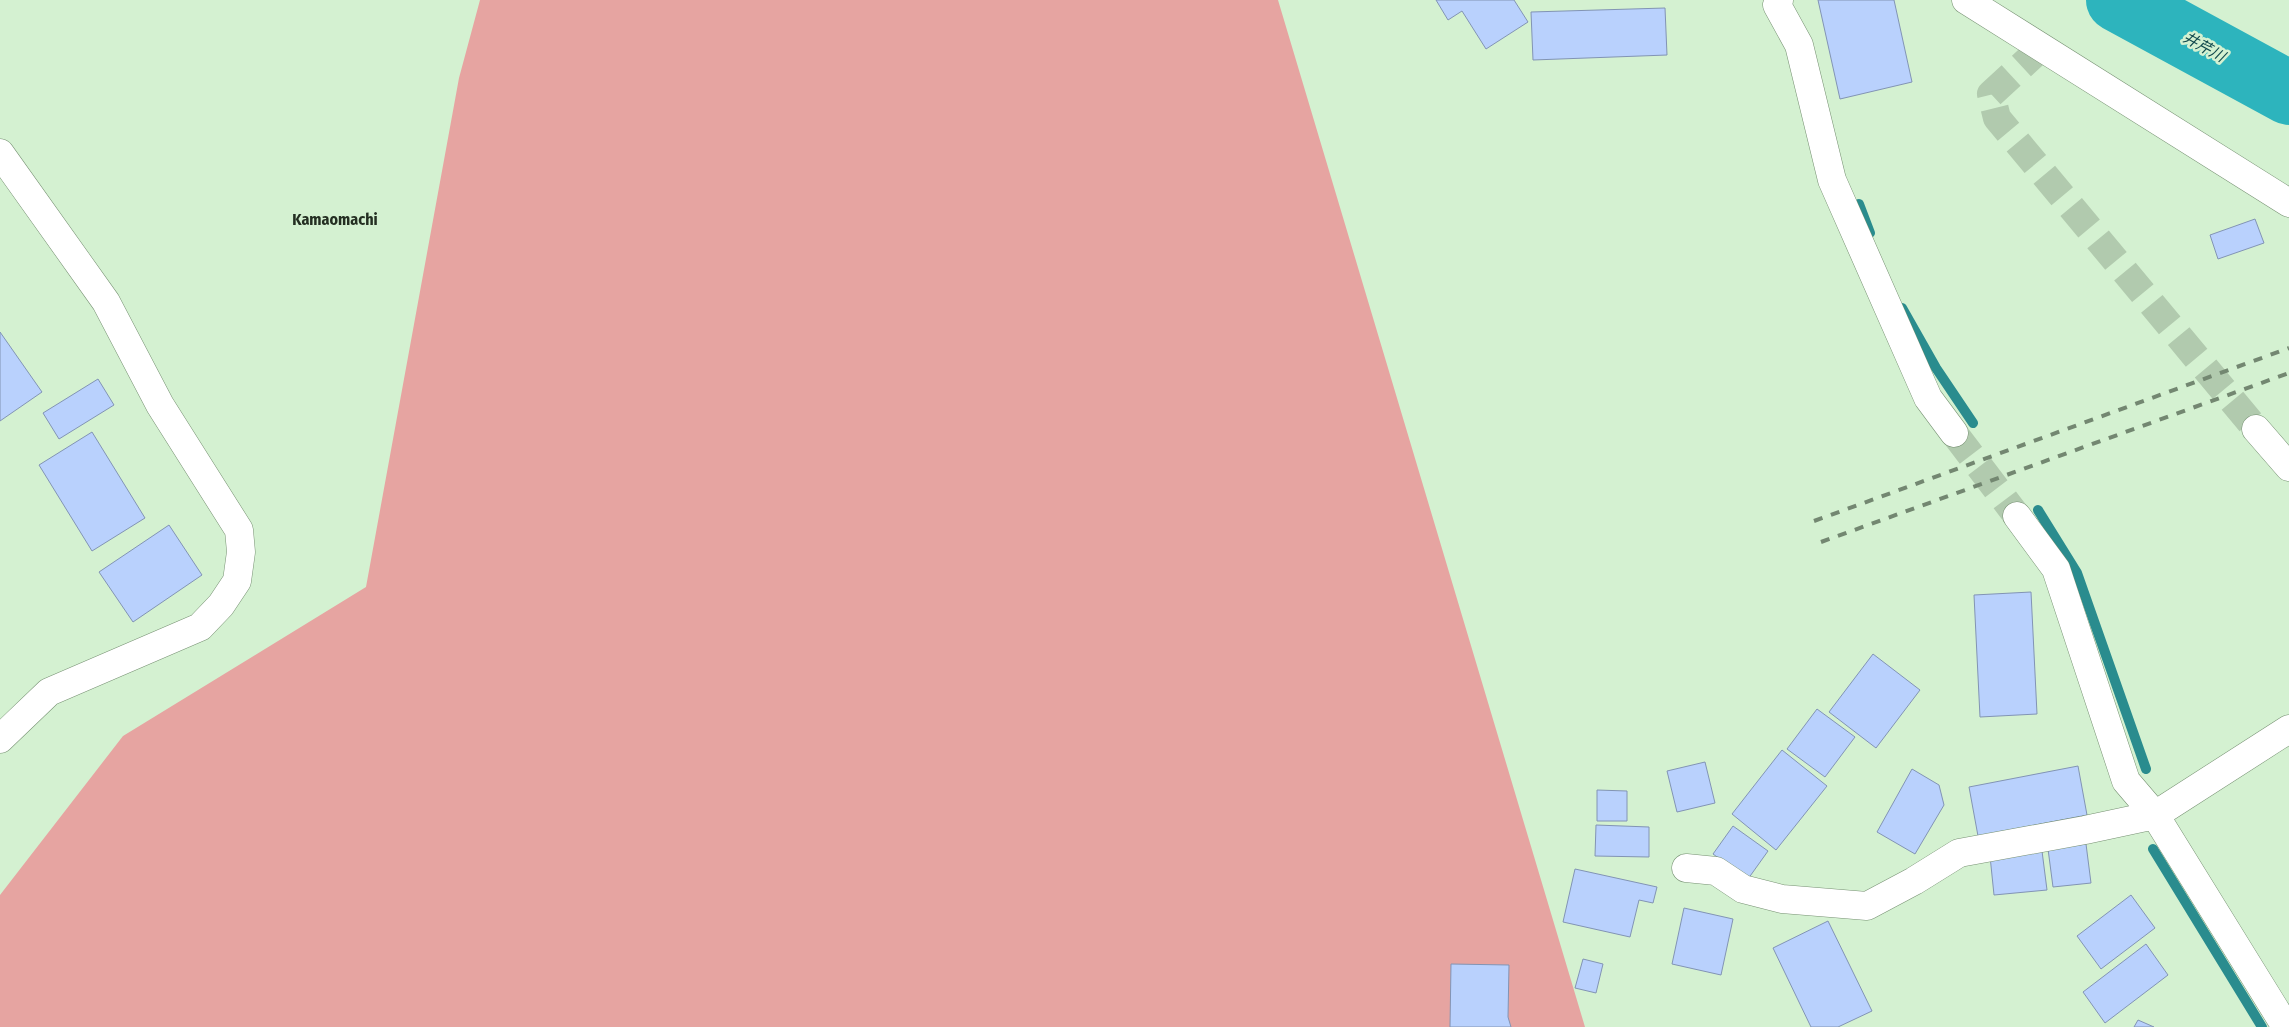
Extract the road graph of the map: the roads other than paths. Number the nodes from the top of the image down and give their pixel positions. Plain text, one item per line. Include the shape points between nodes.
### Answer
1 (1779, 0) edge
2 (1966, 0) edge
3 (0, 153) edge
4 (2289, 203) edge
5 (2256, 429) tunnel mouth
6 (1954, 433) tunnel mouth
7 (2289, 467) edge
8 (2017, 516) tunnel mouth
9 (2289, 729) edge
10 (0, 739) edge
11 (2155, 815) junction
12 (1686, 868) dead end
13 (2286, 1027) edge

1 - 6 street via 1777,5 1799,46 1832,180 1928,398
2 - 4 street
3 - 10 street via 106,302 160,406 239,530 241,552 237,581 221,605 200,627 49,692
5 - 7 street
8 - 11 street via 2056,569 2126,781
9 - 11 street
11 - 12 street via 1959,853 1867,906 1782,899 1743,889 1716,871
11 - 13 street

